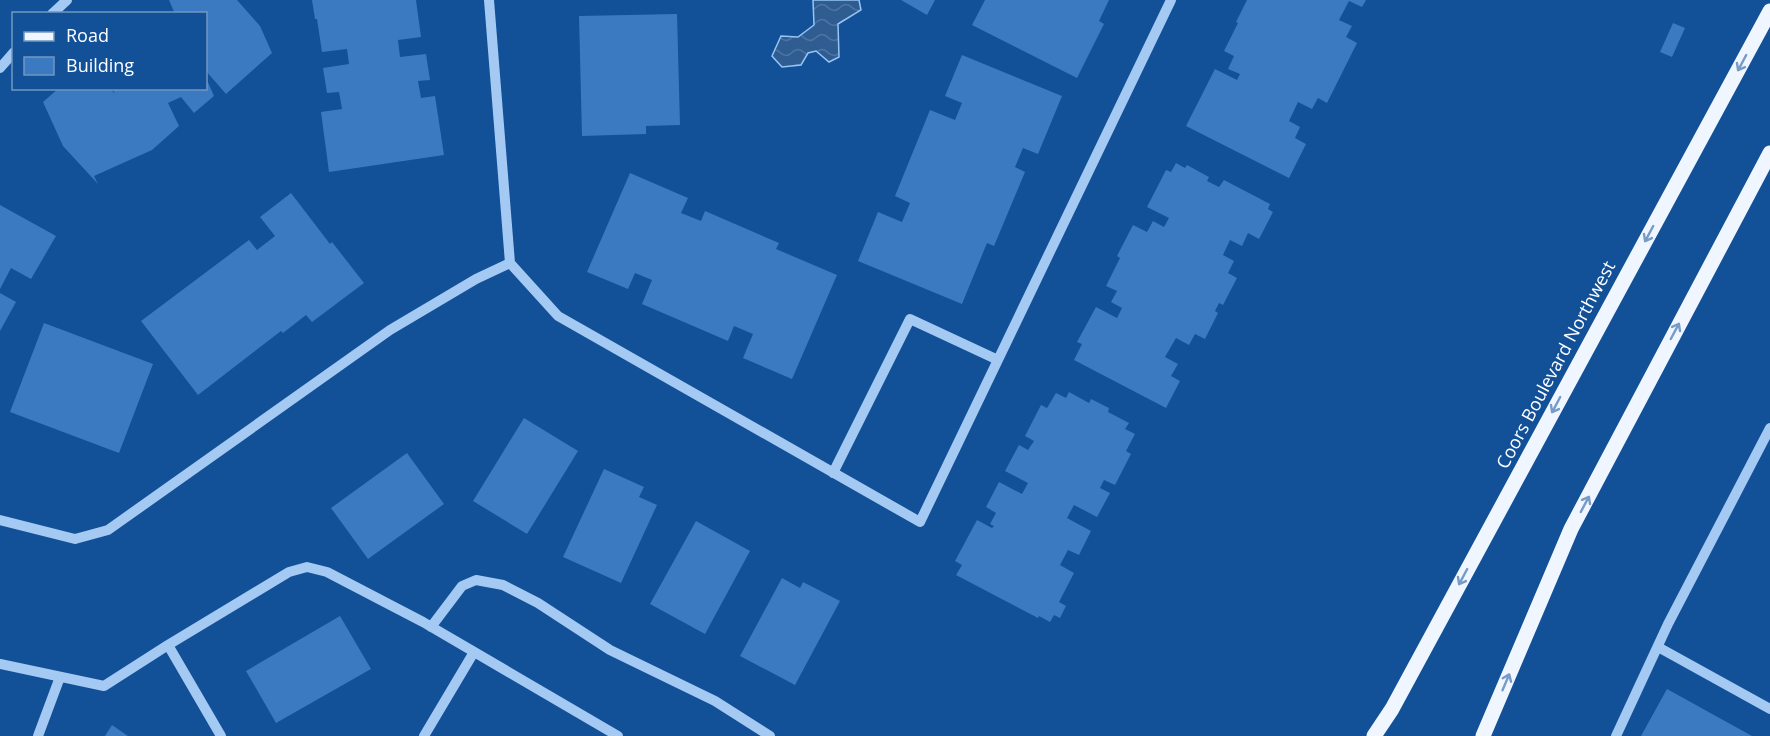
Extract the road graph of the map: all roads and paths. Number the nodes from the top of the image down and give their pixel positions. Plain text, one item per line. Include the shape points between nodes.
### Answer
1 (67, 0) edge
2 (489, 0) edge
3 (1171, 0) edge
4 (1770, 11) edge
5 (54, 12) edge
6 (12, 54) edge
7 (0, 68) edge
8 (1770, 153) edge
9 (510, 263) junction
10 (998, 360) junction
11 (1770, 428) edge
12 (833, 473) junction
13 (0, 520) edge
14 (431, 627) junction
15 (168, 645) junction
16 (1658, 647) junction
17 (474, 652) junction
18 (0, 664) edge
19 (60, 677) junction
20 (1770, 710) edge
21 (38, 736) edge
22 (221, 736) edge
23 (424, 736) edge
24 (618, 736) edge
25 (770, 736) edge
26 (1374, 736) edge
27 (1483, 736) edge
28 (1616, 736) edge

1 - 5 lane
2 - 9 lane
3 - 10 lane
4 -> 26 main road, Coors Boulevard Northwest
6 - 7 lane
27 -> 8 main road via 1571,529
9 - 12 lane via 558,316
9 - 13 lane via 390,330 108,530 75,539
10 - 12 lane via 910,319
10 - 12 lane via 920,522
11 - 16 lane
14 - 15 lane via 327,572 307,567 289,572
14 - 17 lane
14 - 25 lane via 462,586 476,580 503,585 610,650 715,701
15 - 19 lane via 104,686
15 - 22 lane
16 - 20 lane
16 - 28 lane
17 - 23 lane
17 - 24 lane
18 - 19 lane
19 - 21 lane

